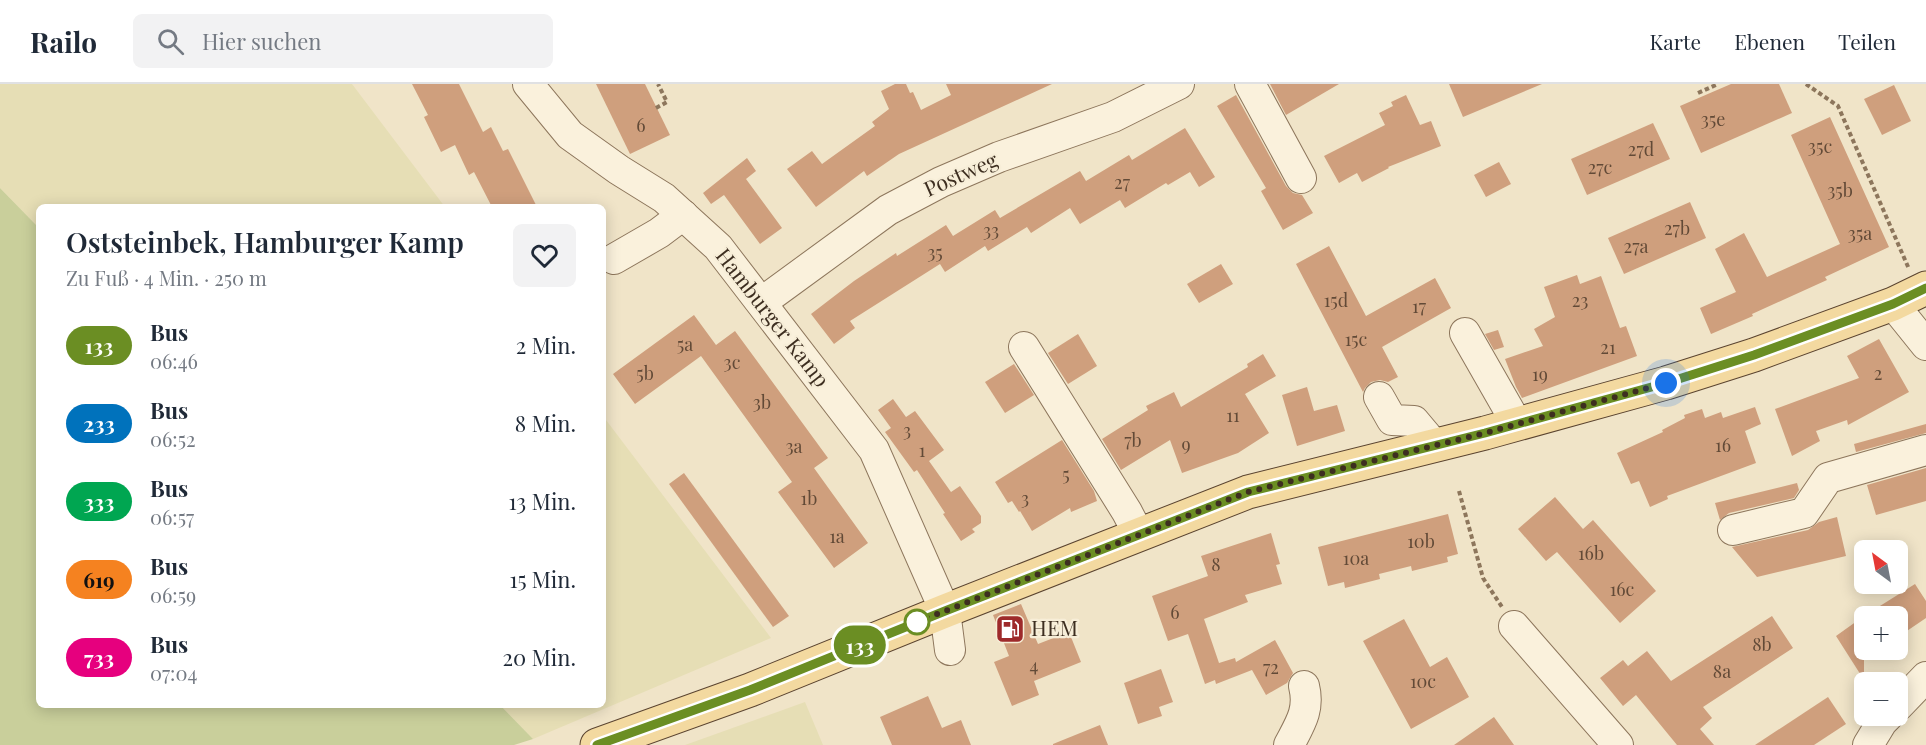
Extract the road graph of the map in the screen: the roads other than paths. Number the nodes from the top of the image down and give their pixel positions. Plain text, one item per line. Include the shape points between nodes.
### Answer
1 (528, 84) edge
2 (1179, 84) edge
3 (1250, 84) edge
4 (1300, 178) dead end
5 (682, 215) junction
6 (614, 259) dead end
7 (1913, 295) edge
8 (762, 302) junction
9 (1465, 333) dead end
10 (1926, 345) edge
11 (1024, 347) dead end
12 (1378, 398) dead end
13 (1517, 424) junction
14 (1434, 446) junction
15 (1926, 450) edge
16 (1733, 530) dead end
17 (1139, 535) junction
18 (945, 611) junction
19 (1514, 626) road end
20 (950, 650) dead end
21 (1926, 677) edge
22 (1304, 686) dead end
23 (1908, 696) edge
24 (1880, 726) edge
25 (597, 745) edge
26 (1289, 745) edge
27 (1618, 745) edge
28 (1868, 745) edge

1 - 5 street, Hamburger Kamp via 570,135 664,198
2 - 8 street, Postweg via 1113,117 940,182 888,210
3 - 4 street
5 - 6 street
5 - 8 street, Hamburger Kamp via 718,247
7 - 10 street
7 - 13 main road via 1754,355
8 - 18 street, Hamburger Kamp via 874,450
9 - 13 street
11 - 17 street
12 - 14 street via 1392,420 1414,421
13 - 14 main road
14 - 17 main road via 1248,492
15 - 16 street via 1828,478 1804,513
17 - 18 main road
18 - 20 street, Hamburger Kamp
18 - 25 main road via 750,690
19 - 27 street
21 - 23 street
22 - 26 street via 1305,715
24 - 28 street

